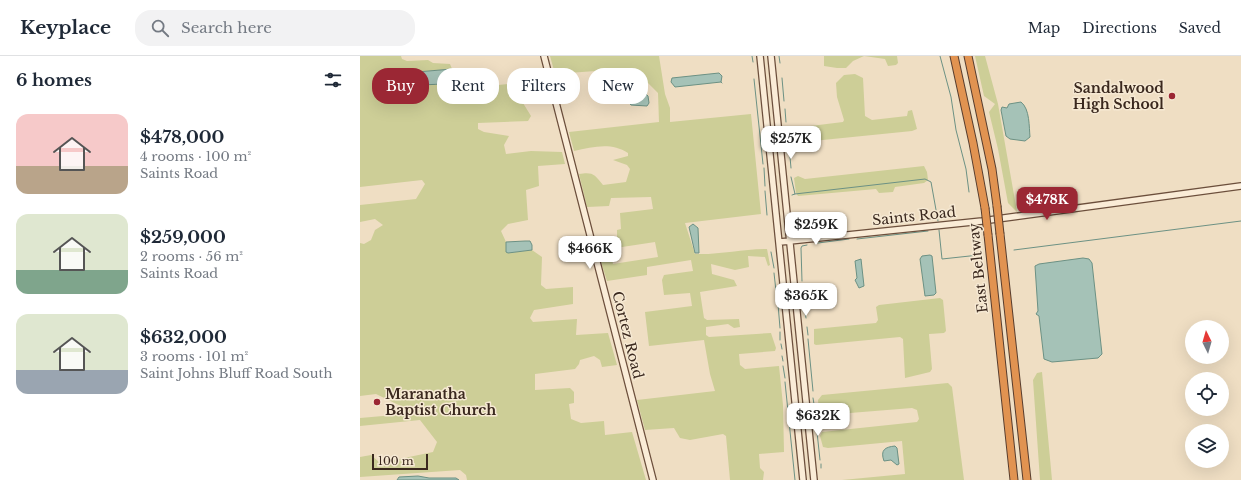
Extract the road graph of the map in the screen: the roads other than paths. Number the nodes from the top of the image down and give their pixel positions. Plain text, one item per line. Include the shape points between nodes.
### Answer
1 (544, 56) edge
2 (760, 56) edge
3 (771, 56) edge
4 (954, 56) edge
5 (968, 56) edge
6 (1241, 186) edge
7 (790, 241) junction
8 (780, 242) junction
9 (653, 480) edge
10 (803, 480) edge
11 (814, 480) edge
12 (1013, 480) edge
13 (1028, 480) edge

1 - 9 street, Cortez Road
2 - 8 street
3 - 7 street
4 - 12 highway, East Beltway, bridge via 985,208
5 - 13 highway, East Beltway, bridge via 992,169
6 - 7 street, Saints Road via 982,221
7 - 8 street, Saints Road
7 - 11 street
8 - 10 street

